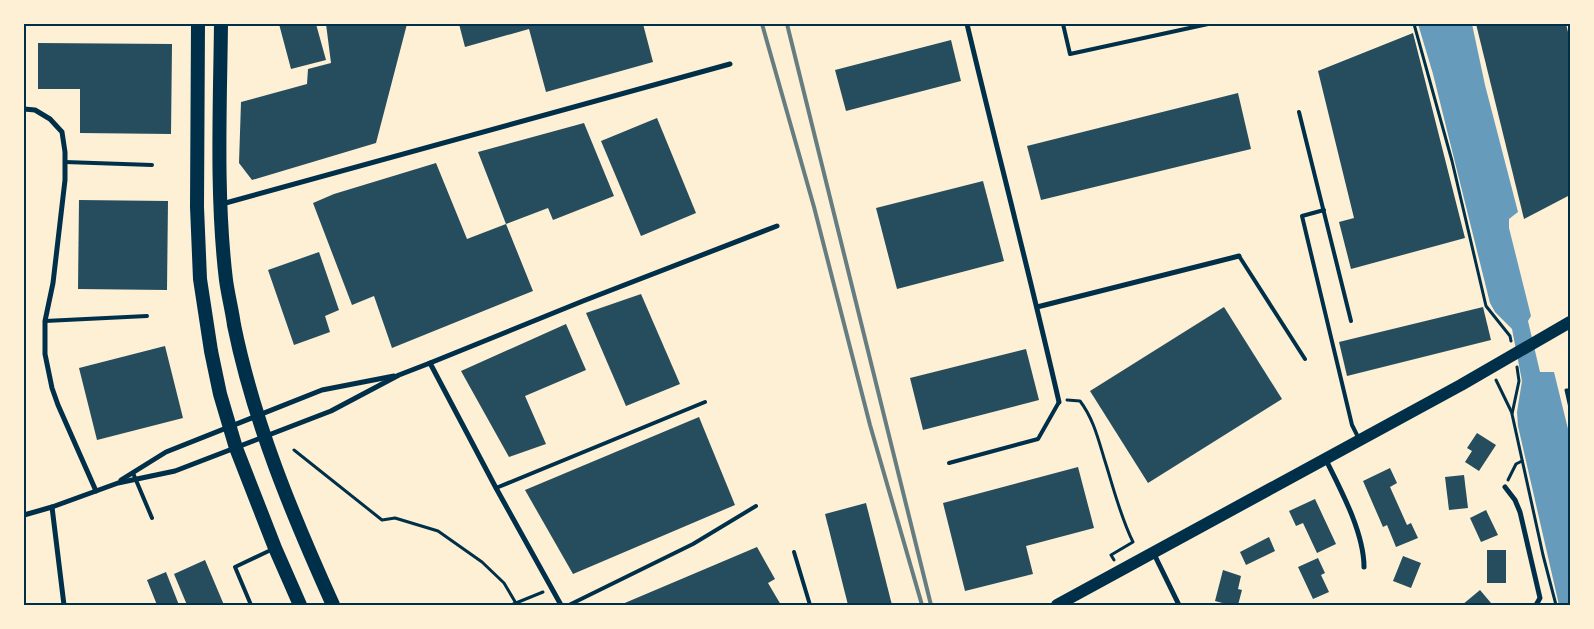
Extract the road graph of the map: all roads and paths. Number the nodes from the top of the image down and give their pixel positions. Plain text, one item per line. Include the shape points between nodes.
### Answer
1 (198, 24) edge
2 (221, 24) edge
3 (967, 24) edge
4 (1063, 24) edge
5 (1208, 24) edge
6 (1414, 24) edge
7 (730, 64) dead end
8 (24, 109) edge
9 (1300, 112) dead end
10 (65, 162) junction
11 (152, 165) dead end
12 (221, 204) junction
13 (1324, 210) junction
14 (777, 226) dead end
15 (1239, 256) joint
16 (1037, 307) junction
17 (147, 316) dead end
18 (45, 321) junction
19 (1351, 321) dead end
20 (1570, 322) edge
21 (1512, 345) dead end
22 (1305, 359) dead end
23 (430, 363) junction
24 (1516, 363) dead end
25 (1494, 372) junction
26 (400, 375) junction
27 (1570, 390) edge
28 (705, 402) dead end
29 (1059, 402) junction
30 (1570, 408) edge
31 (1512, 414) junction
32 (257, 417) junction
33 (229, 428) junction
34 (265, 437) junction
35 (1360, 441) junction
36 (236, 448) junction
37 (294, 450) dead end
38 (1326, 460) junction
39 (1522, 462) junction
40 (949, 463) dead end
41 (133, 473) junction
42 (136, 479) junction
43 (118, 483) junction
44 (1504, 487) joint
45 (496, 488) junction
46 (96, 491) junction
47 (756, 506) dead end
48 (52, 507) junction
49 (24, 515) edge
50 (152, 518) dead end
51 (276, 548) junction
52 (794, 552) dead end
53 (1154, 553) junction
54 (1364, 567) dead end
55 (1119, 570) junction
56 (537, 594) dead end
57 (517, 604) edge
58 (64, 605) edge
59 (251, 605) edge
60 (300, 605) edge
61 (333, 605) edge
62 (511, 605) edge
63 (561, 605) edge
64 (568, 605) edge
65 (810, 605) edge
66 (1056, 605) edge
67 (1179, 605) edge
68 (1536, 605) edge
69 (1556, 605) edge

1 - 33 highway via 200,279 211,351
2 - 12 highway
3 - 16 street
4 - 5 lane via 1070,54
6 - 21 path via 1452,161 1486,306 1510,336
7 - 12 street
8 - 10 street via 34,110 50,119 62,132
9 - 13 lane
10 - 11 lane
10 - 18 street via 53,283
12 - 32 highway via 226,281 242,363
13 - 19 lane
13 - 35 lane via 1302,216 1352,425
14 - 23 street
15 - 16 street
15 - 22 lane
16 - 29 street
17 - 18 lane
18 - 46 street via 52,388
20 - 25 main road
23 - 26 street
23 - 45 street
24 - 31 path via 1519,381
25 - 31 path
25 - 35 main road
26 - 32 street via 322,390
26 - 34 street via 331,412
27 - 30 path via 1566,390
28 - 45 lane
29 - 40 lane via 1038,439
29 - 55 path via 1080,401 1092,421 1133,542 1111,555
31 - 39 path
32 - 33 street
32 - 34 highway
33 - 36 highway
33 - 41 street via 166,452
34 - 36 street
34 - 61 highway via 287,501
35 - 38 main road
36 - 42 street via 176,471
36 - 51 highway
37 - 57 path via 382,520 395,518 438,531 482,562 504,583
38 - 53 main road
38 - 54 street via 1362,544
39 - 44 path via 1516,464
39 - 69 path
41 - 42 lane
41 - 43 street
42 - 43 street
42 - 50 lane
43 - 46 street
44 - 68 street via 1520,512 1540,598
45 - 63 street
46 - 48 street
47 - 64 lane via 693,544
48 - 49 street
48 - 58 street
51 - 59 lane via 235,567
51 - 60 highway
52 - 65 lane
53 - 55 main road
53 - 67 street
55 - 66 main road
56 - 57 path
57 - 62 path

